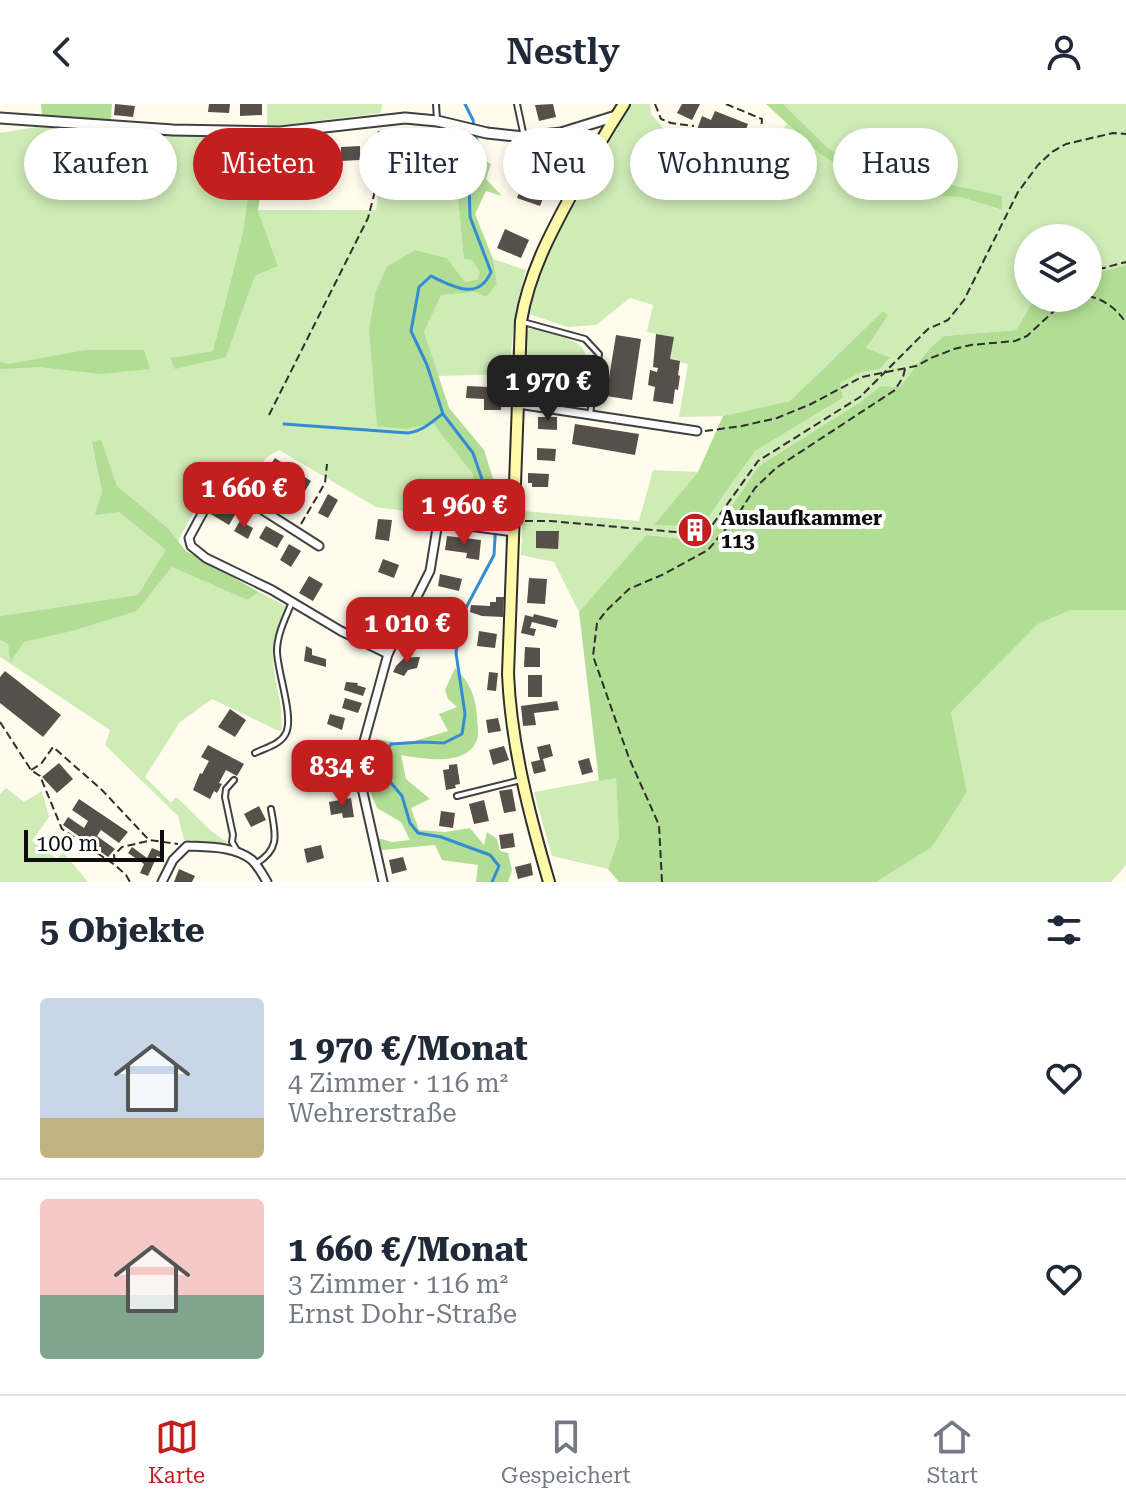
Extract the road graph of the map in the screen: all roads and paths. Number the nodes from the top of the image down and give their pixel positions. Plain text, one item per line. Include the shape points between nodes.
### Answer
1 (436, 104) edge
2 (517, 104) edge
3 (624, 104) edge
4 (655, 104) edge
5 (726, 104) edge
6 (616, 116) junction
7 (0, 118) edge
8 (380, 120) junction
9 (437, 121) junction
10 (694, 126) dead end
11 (522, 128) edge
12 (577, 128) edge
13 (760, 128) edge
14 (1126, 134) edge
15 (503, 135) edge
16 (1126, 262) edge
17 (1102, 268) edge
18 (1102, 300) edge
19 (1053, 312) edge
20 (521, 321) junction
21 (1126, 323) edge
22 (905, 369) junction
23 (885, 372) junction
24 (518, 404) junction
25 (590, 414) junction
26 (269, 415) dead end
27 (697, 431) joint
28 (327, 464) dead end
29 (514, 527) junction
30 (296, 532) junction
31 (319, 546) dead end
32 (292, 602) junction
33 (388, 654) junction
34 (0, 722) edge
35 (255, 753) dead end
36 (31, 770) junction
37 (234, 780) dead end
38 (523, 780) junction
39 (457, 796) dead end
40 (271, 809) dead end
41 (149, 840) junction
42 (187, 846) junction
43 (238, 852) junction
44 (115, 865) junction
45 (255, 865) junction
46 (130, 882) edge
47 (162, 882) edge
48 (267, 882) edge
49 (383, 882) edge
50 (549, 882) edge
51 (662, 882) edge

1 - 9 lane
2 - 11 lane
3 - 6 main road
4 - 10 path via 661,119
5 - 13 path via 762,119
6 - 12 street
6 - 20 main road via 542,252
7 - 8 street via 280,132
8 - 9 street
8 - 26 path via 368,218
9 - 15 street
14 - 23 path via 1066,144 1038,165 1018,192 964,300 948,320 928,329
16 - 17 path
18 - 21 path
19 - 22 path via 1015,341 962,347
20 - 24 main road
20 - 25 lane via 585,339 599,354
22 - 23 path
22 - 51 path via 895,390 766,477 708,550 629,589 597,623 593,656 659,825
23 - 27 path via 862,377 777,418
23 - 29 path via 860,397 758,461 704,534 565,522
24 - 25 street
24 - 29 main road
25 - 27 street
28 - 30 path via 325,483
29 - 33 street via 502,531 438,522 430,571
29 - 38 main road via 508,674
30 - 31 street
30 - 32 street via 225,486 216,488 189,538 206,558
32 - 33 street
32 - 35 lane via 277,647 288,731 277,744
33 - 49 street via 361,766
34 - 36 path
36 - 41 path via 53,747
36 - 44 path via 40,776 62,829
37 - 43 lane via 225,797
38 - 39 lane
38 - 50 main road
40 - 45 lane via 275,844
41 - 42 path
41 - 44 path via 122,847 114,855
42 - 43 street
42 - 47 street
43 - 45 street
44 - 46 path
45 - 48 street

